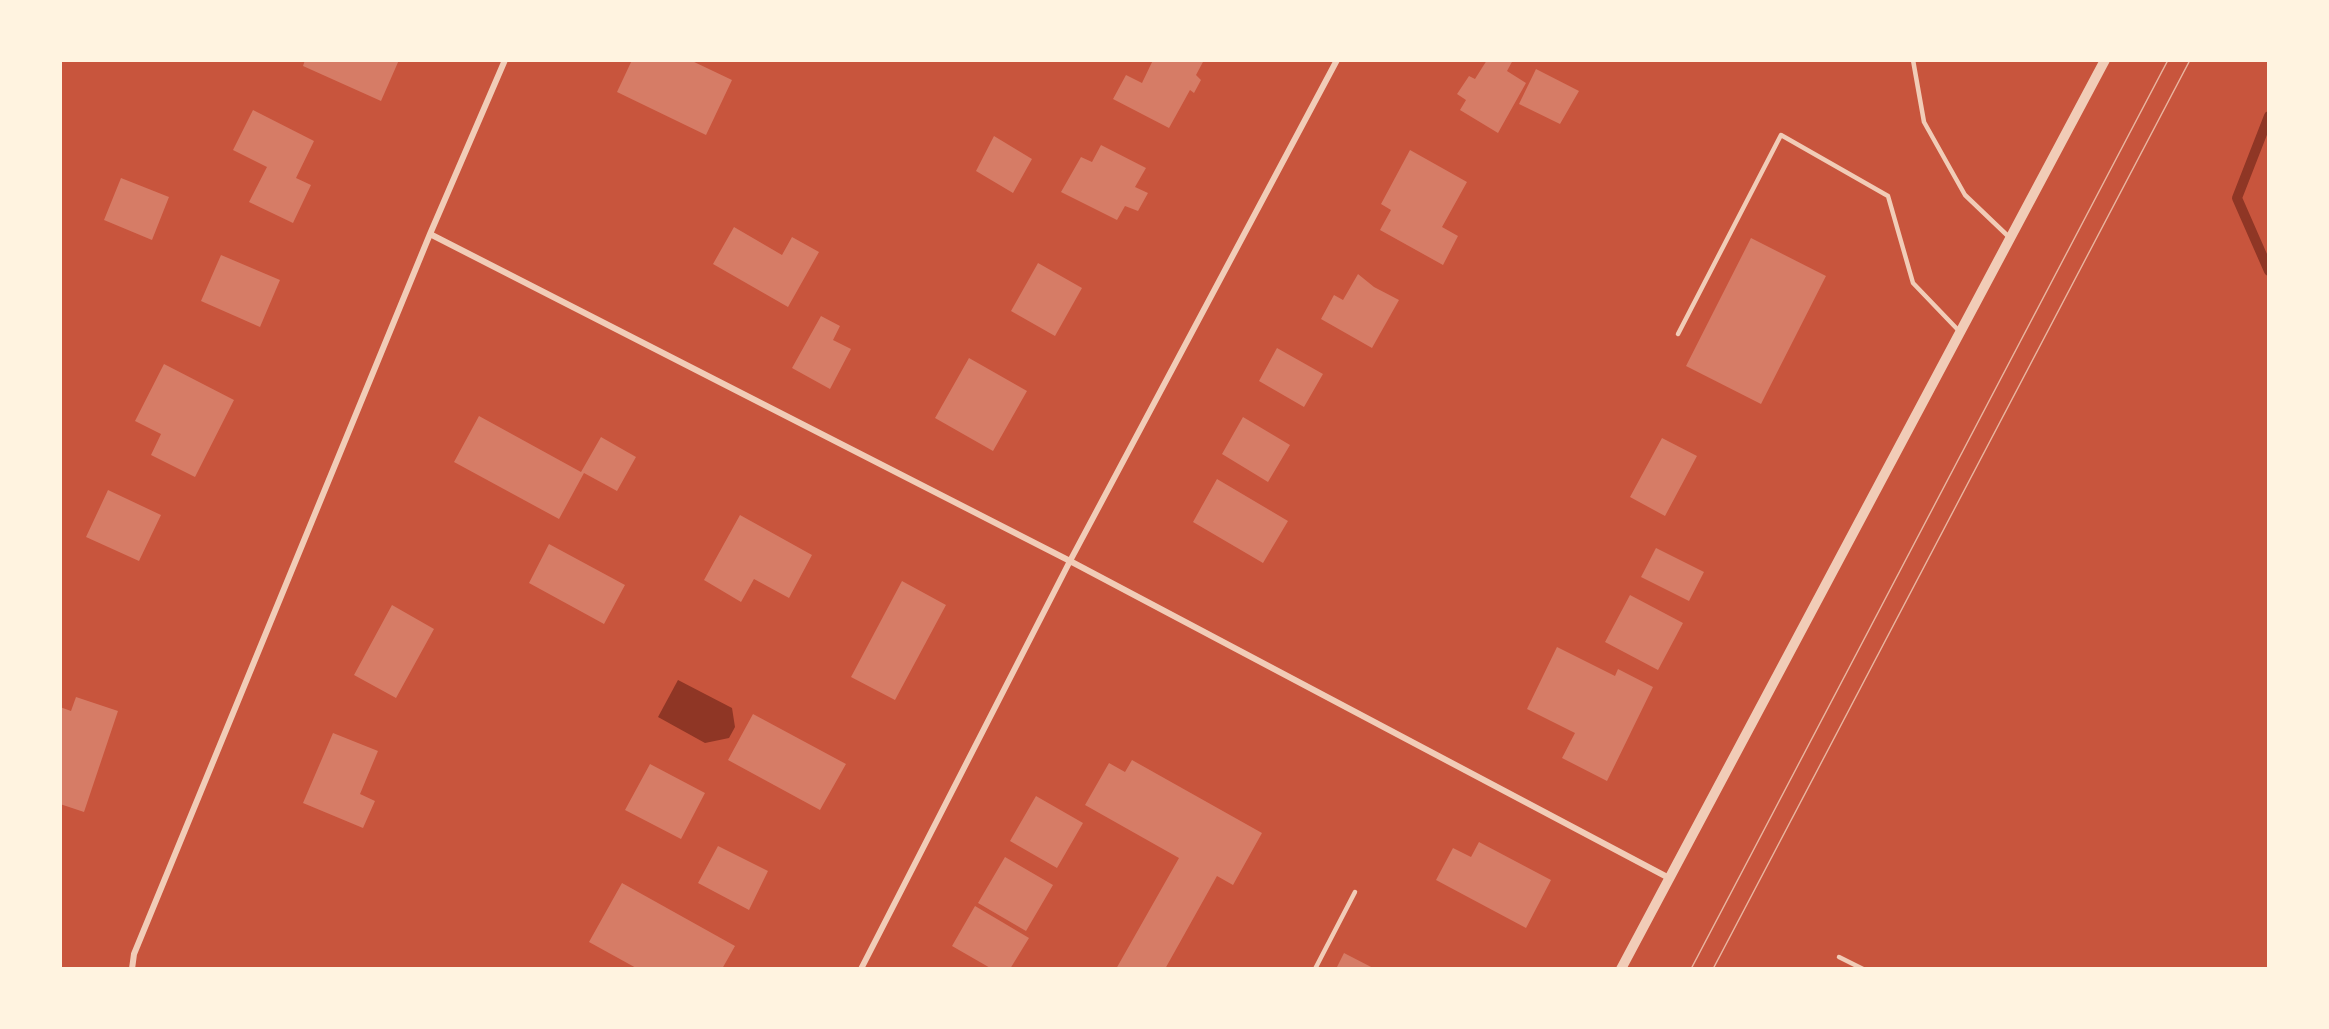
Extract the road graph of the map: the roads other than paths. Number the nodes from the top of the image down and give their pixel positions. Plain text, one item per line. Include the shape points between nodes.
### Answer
1 (505, 60) edge
2 (1337, 60) edge
3 (1913, 60) edge
4 (2105, 60) edge
5 (430, 234) junction
6 (2010, 238) junction
7 (1960, 332) junction
8 (1678, 334) dead end
9 (1070, 561) junction
10 (1669, 878) junction
11 (1355, 892) dead end
12 (1839, 957) dead end
13 (132, 969) edge
14 (861, 969) edge
15 (1315, 969) edge
16 (1621, 969) edge
17 (1863, 969) edge

1 - 5 street
2 - 9 street
3 - 6 lane via 1924,122 1965,195
4 - 6 street
5 - 9 street
5 - 13 street via 134,954
6 - 7 street
7 - 8 lane via 1913,283 1888,196 1781,135
7 - 10 street
9 - 10 street
9 - 14 street
10 - 16 street
11 - 15 lane
12 - 17 lane

